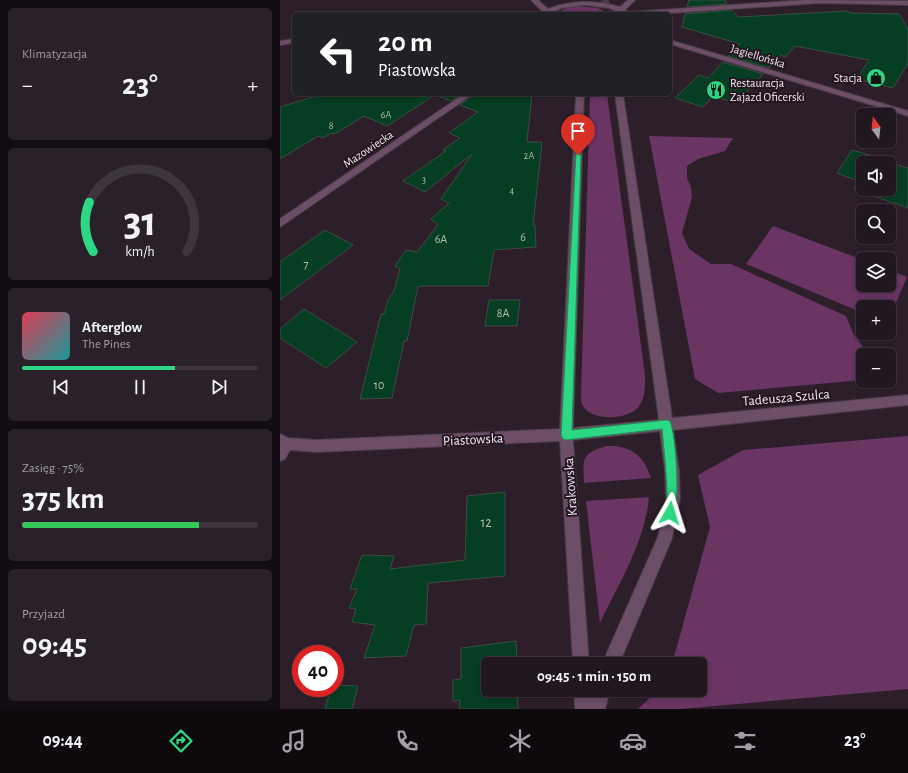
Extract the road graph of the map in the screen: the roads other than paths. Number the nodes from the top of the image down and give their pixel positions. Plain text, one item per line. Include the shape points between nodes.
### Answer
1 (534, 0) edge
2 (632, 0) edge
3 (908, 3) edge
4 (544, 12) edge
5 (546, 12) edge
6 (626, 12) edge
7 (292, 41) edge
8 (280, 43) edge
9 (672, 43) edge
10 (467, 96) edge
11 (580, 96) edge
12 (619, 96) edge
13 (908, 114) edge
14 (280, 224) edge
15 (908, 400) edge
16 (666, 424) junction
17 (566, 435) junction
18 (282, 446) edge
19 (581, 657) edge
20 (613, 657) edge
21 (583, 697) edge
22 (599, 697) edge
23 (584, 709) edge
24 (596, 709) edge

1 - 4 street
2 - 6 street
3 - 6 street via 820,1
5 - 6 street via 558,4 584,0 609,3
7 - 8 street
9 - 13 street, Jagiellońska
10 - 14 street, Mazowiecka
11 - 17 street, Krakowska
12 - 16 street
15 - 16 street, Tadeusza Szulca
16 - 17 street, Piastowska
16 - 20 street via 673,500 665,538
17 - 18 street, Piastowska
17 - 19 street, Krakowska
21 - 23 street
22 - 24 street

